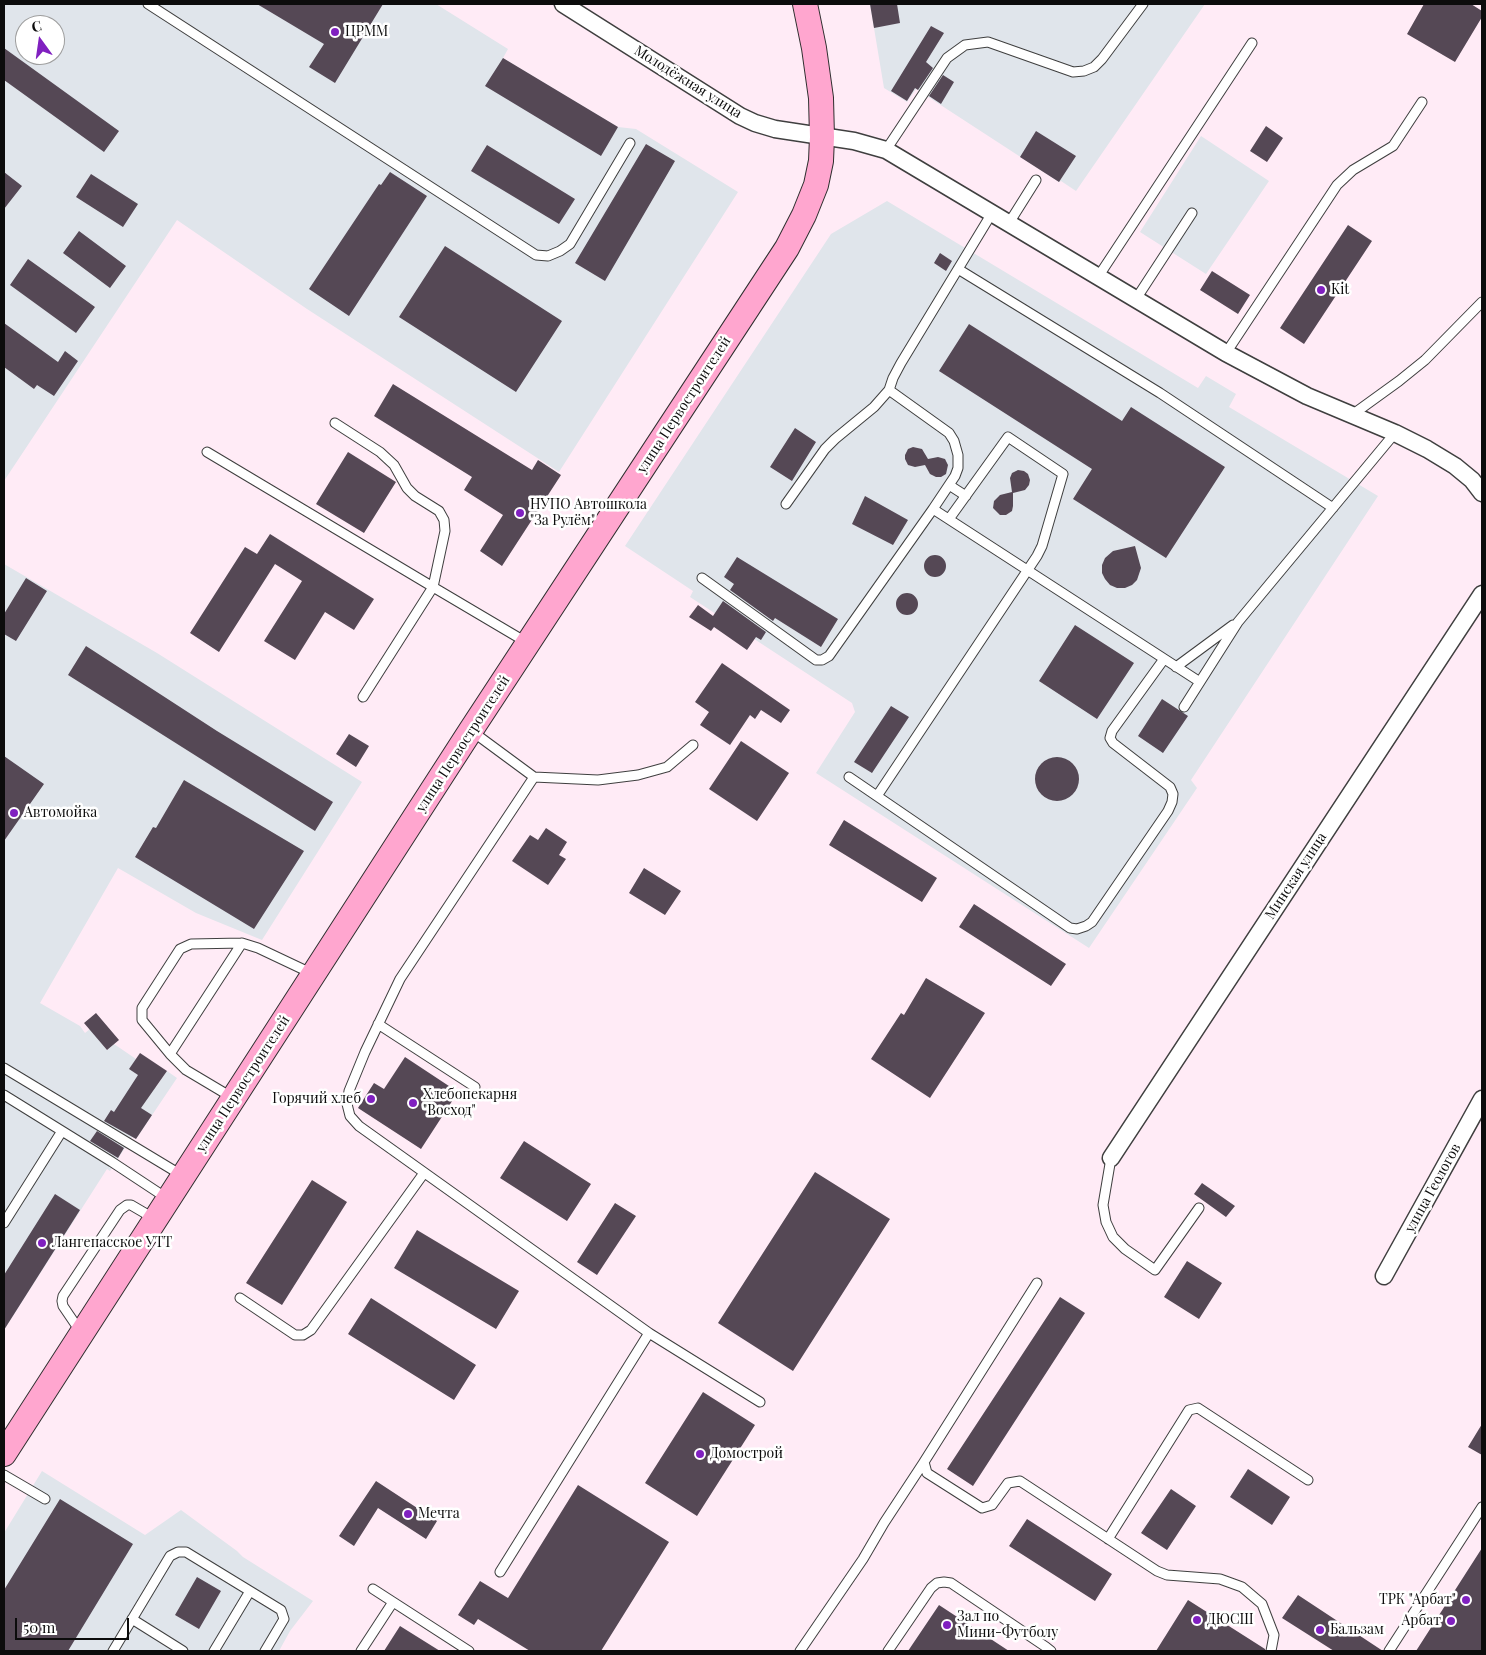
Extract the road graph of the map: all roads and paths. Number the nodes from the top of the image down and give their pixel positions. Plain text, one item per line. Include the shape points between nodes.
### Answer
1 (148, 4) edge
2 (563, 4) edge
3 (805, 4) edge
4 (1143, 4) edge
5 (1252, 43) dead end
6 (1422, 102) dead end
7 (822, 137) junction
8 (630, 143) dead end
9 (886, 150) junction
10 (1036, 180) dead end
11 (992, 213) junction
12 (1192, 213) dead end
13 (1009, 223) junction
14 (958, 269) junction
15 (1098, 277) junction
16 (1136, 299) junction
17 (1482, 302) edge
18 (1226, 353) junction
19 (889, 390) junction
20 (1352, 415) junction
21 (335, 423) dead end
22 (1395, 433) junction
23 (207, 452) dead end
24 (1479, 483) edge
25 (949, 485) junction
26 (966, 496) junction
27 (786, 504) dead end
28 (1333, 508) junction
29 (933, 509) junction
30 (949, 519) junction
31 (1028, 570) junction
32 (702, 578) dead end
33 (433, 587) junction
34 (1482, 594) edge
35 (1238, 622) junction
36 (528, 644) junction
37 (1164, 658) junction
38 (1176, 667) junction
39 (1200, 682) junction
40 (363, 697) dead end
41 (1184, 707) dead end
42 (471, 730) junction
43 (693, 745) dead end
44 (534, 777) junction
45 (849, 777) dead end
46 (877, 796) junction
47 (242, 943) junction
48 (313, 974) junction
49 (378, 1024) junction
50 (170, 1054) junction
51 (4, 1068) edge
52 (475, 1086) dead end
53 (4, 1095) edge
54 (233, 1098) junction
55 (1482, 1099) edge
56 (62, 1131) junction
57 (1111, 1158) joint
58 (424, 1173) junction
59 (183, 1176) junction
60 (168, 1199) junction
61 (1199, 1208) dead end
62 (6, 1214) edge
63 (155, 1219) junction
64 (4, 1223) edge
65 (1384, 1276) dead end
66 (1037, 1283) dead end
67 (240, 1298) dead end
68 (81, 1333) junction
69 (649, 1333) junction
70 (760, 1402) dead end
71 (4, 1454) edge
72 (924, 1462) junction
73 (4, 1475) edge
74 (1308, 1480) dead end
75 (44, 1499) dead end
76 (1482, 1506) edge
77 (1108, 1539) junction
78 (500, 1572) dead end
79 (373, 1589) dead end
80 (250, 1591) junction
81 (392, 1602) junction
82 (132, 1619) junction
83 (113, 1651) edge
84 (183, 1651) edge
85 (214, 1651) edge
86 (264, 1651) edge
87 (361, 1651) edge
88 (469, 1651) edge
89 (800, 1651) edge
90 (888, 1651) edge
91 (1051, 1651) edge
92 (1271, 1651) edge
93 (1389, 1651) edge

1 - 8 lane via 536,255 548,256 570,244
2 - 7 street, Молодёжная улица via 740,116 775,130
3 - 7 street, улица Первостроителей via 821,98
4 - 9 lane via 1102,59 1084,72 1073,72 988,42 964,45 947,58
5 - 15 lane
6 - 18 lane via 1393,146 1353,170 1337,185
7 - 9 street, Молодёжная улица
7 - 36 street, улица Первостроителей via 816,186 786,248
9 - 11 street, Молодёжная улица
10 - 13 lane
11 - 13 street, Молодёжная улица
11 - 14 lane
12 - 16 lane
13 - 15 street, Молодёжная улица
14 - 19 lane via 901,363
14 - 28 lane via 1160,393
15 - 16 street, Молодёжная улица
16 - 18 street, Молодёжная улица
17 - 20 lane via 1425,360
18 - 20 street, Молодёжная улица via 1307,396
19 - 25 lane via 949,432 958,454 958,468
19 - 27 lane via 825,449
20 - 22 street, Молодёжная улица
21 - 33 lane via 380,452 394,465 407,488 439,511 445,531
22 - 24 street, Молодёжная улица via 1427,449
22 - 28 lane
23 - 33 lane
25 - 26 lane
25 - 29 lane
26 - 30 lane
26 - 31 lane via 1008,437 1063,474 1042,546
28 - 35 lane
29 - 30 lane
29 - 32 lane via 829,656 822,660 816,660
30 - 31 lane
31 - 37 lane
31 - 46 lane
33 - 36 lane
33 - 40 lane
34 - 57 street, Минская улица
35 - 38 lane
35 - 39 lane
36 - 42 street, улица Первостроителей
37 - 38 lane
37 - 46 lane via 1110,738 1170,788 1172,802 1092,922 1086,926 1070,928
38 - 39 lane
39 - 41 lane
42 - 44 lane
42 - 48 street, улица Первостроителей
43 - 44 lane via 667,767 638,775 598,780
44 - 49 lane via 400,979
45 - 46 lane
47 - 48 lane
47 - 50 lane
47 - 50 lane via 190,944 180,949 142,1008 142,1020
48 - 54 street, улица Первостроителей
49 - 52 lane
49 - 58 lane via 349,1091 347,1104 350,1116 358,1126
50 - 54 lane via 186,1070
51 - 59 lane
53 - 56 lane
54 - 59 street, улица Первостроителей
55 - 65 street, улица Геологов
56 - 60 lane
56 - 62 lane
57 - 61 lane via 1103,1204 1106,1222 1113,1237 1125,1249 1155,1270
58 - 67 lane via 311,1330 302,1335 295,1334
58 - 69 lane
59 - 60 street, улица Первостроителей
60 - 63 street, улица Первостроителей
62 - 64 lane
63 - 68 street, улица Первостроителей
63 - 68 lane via 131,1205 123,1206 63,1296 63,1306
66 - 72 lane
68 - 71 street, улица Первостроителей
69 - 70 lane
69 - 78 lane
72 - 77 lane via 927,1473 982,1508 992,1506 1008,1483 1020,1481
72 - 89 lane
73 - 75 lane
74 - 77 lane via 1198,1408 1189,1410
76 - 93 lane
77 - 92 lane via 1167,1575 1220,1579 1242,1587 1262,1604 1274,1635
79 - 81 lane
80 - 82 lane via 186,1552 178,1552 170,1556
80 - 85 lane
80 - 86 lane via 281,1610 284,1619
81 - 87 lane
81 - 88 lane
82 - 83 lane
82 - 84 lane
90 - 91 lane via 931,1588 944,1582 951,1583

